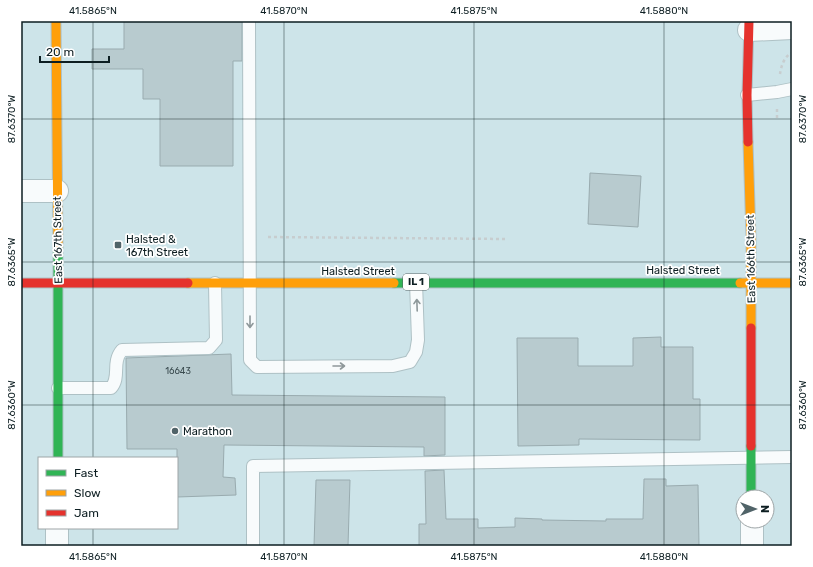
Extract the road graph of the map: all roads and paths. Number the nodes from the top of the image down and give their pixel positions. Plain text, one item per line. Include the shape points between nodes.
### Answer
1 (56, 21) edge
2 (249, 21) edge
3 (749, 26) edge
4 (792, 28) edge
5 (792, 89) edge
6 (747, 95) junction
7 (21, 191) edge
8 (57, 192) junction
9 (263, 237) dead end
10 (505, 240) dead end
11 (58, 282) junction
12 (416, 282) junction
13 (21, 283) edge
14 (215, 283) junction
15 (250, 283) junction
16 (751, 283) junction
17 (792, 283) edge
18 (58, 388) junction
19 (58, 457) edge
20 (751, 457) junction
21 (792, 457) edge
22 (752, 489) edge
23 (58, 529) edge
24 (752, 529) edge
25 (58, 546) edge
26 (253, 546) edge
27 (752, 546) edge

1 - 8 street, East 167th Street
2 - 15 lane
3 - 4 street
3 - 6 street, East 166th Street
5 - 6 lane
6 - 16 street, East 166th Street
7 - 8 street
8 - 11 street, East 167th Street
9 - 10 path
11 - 13 street, Halsted Street / IL 1
11 - 14 street, Halsted Street / IL 1
11 - 18 street, East 167th Street
12 - 15 street, Halsted Street / IL 1
15 -> 12 lane via 250,360 257,367 393,366 410,362 416,352 418,340
12 - 16 street, Halsted Street / IL 1
14 - 15 street, Halsted Street / IL 1
14 - 18 lane via 216,340 209,348 122,350 117,356 115,383 111,388
16 - 17 street, Halsted Street / IL 1
16 - 20 street, East 166th Street
18 - 19 street, East 167th Street
20 - 21 lane
20 - 22 street, East 166th Street
20 - 26 lane via 253,466
23 - 25 street
24 - 27 street

